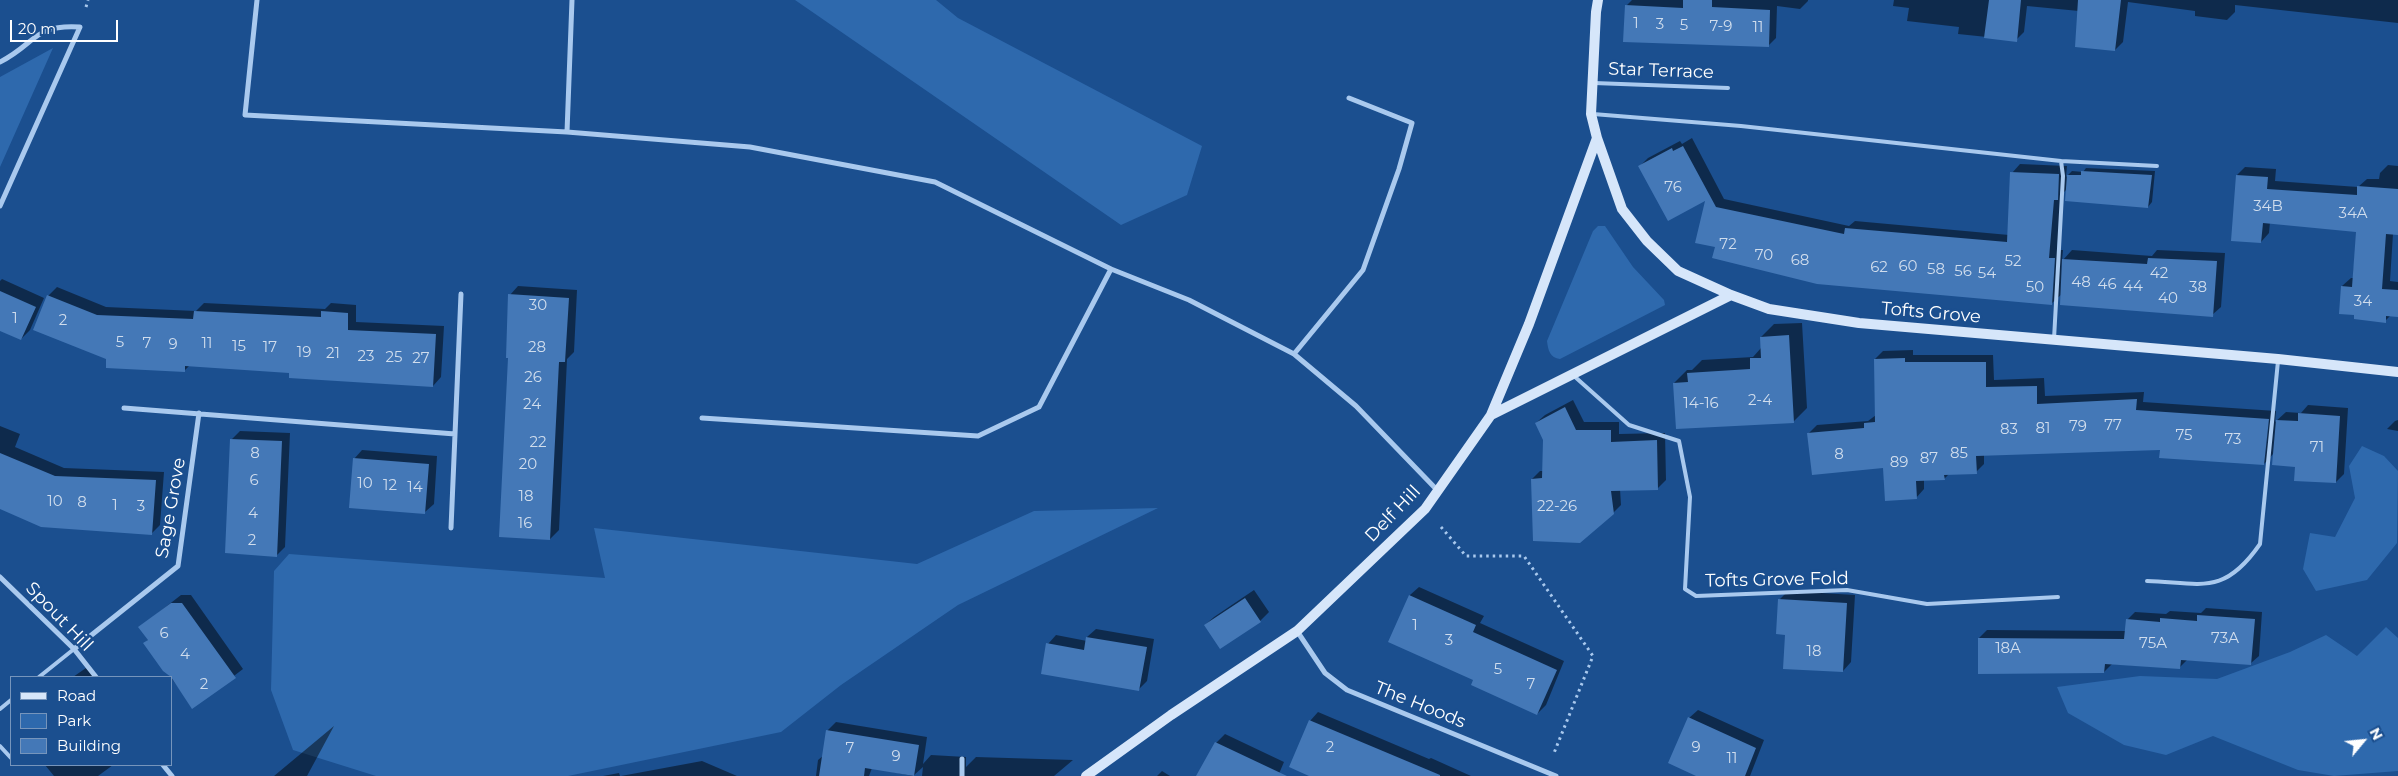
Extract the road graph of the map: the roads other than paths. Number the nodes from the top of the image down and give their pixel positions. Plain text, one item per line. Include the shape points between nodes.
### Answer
1 (256, 0) edge
2 (572, 0) edge
3 (1598, 0) edge
4 (0, 62) edge
5 (1592, 82) junction
6 (1728, 88) dead end
7 (1349, 98) dead end
8 (1591, 114) junction
9 (567, 132) junction
10 (1597, 138) junction
11 (2061, 161) junction
12 (2157, 166) dead end
13 (0, 206) edge
14 (1112, 269) junction
15 (461, 294) dead end
16 (1731, 295) junction
17 (2054, 340) junction
18 (1294, 354) junction
19 (2278, 359) junction
20 (2398, 372) edge
21 (1572, 374) junction
22 (124, 408) dead end
23 (200, 413) junction
24 (1491, 415) junction
25 (702, 418) dead end
26 (455, 434) junction
27 (1438, 491) junction
28 (451, 528) dead end
29 (0, 577) edge
30 (2146, 581) dead end
31 (2058, 597) dead end
32 (1297, 630) junction
33 (74, 649) junction
34 (40, 676) edge
35 (95, 676) edge
36 (10, 701) edge
37 (0, 709) edge
38 (0, 746) edge
39 (10, 757) edge
40 (962, 759) dead end
41 (164, 766) edge
42 (172, 776) edge
43 (962, 776) edge
44 (1086, 776) edge
45 (1556, 776) edge

1 - 9 street via 245,115
2 - 9 street
3 - 5 street, Tofts Grove
4 - 13 street via 49,28 80,27
5 - 6 lane, Star Terrace
5 - 8 street, Tofts Grove
7 - 18 street via 1412,123 1363,270
8 - 10 street, Tofts Grove
8 - 11 lane via 1741,126
9 - 14 street via 750,147 935,182
10 - 16 street, Tofts Grove via 1622,209 1647,241 1678,270
10 - 24 street, Delf Hill via 1529,324
11 - 12 lane
11 - 17 lane via 2063,176
14 - 18 street via 1189,300
14 - 25 street via 1039,407 978,436
15 - 26 street
16 - 17 street, Tofts Grove via 1769,309 1859,323
16 - 21 street
17 - 19 street, Tofts Grove
18 - 27 street via 1356,406
19 - 20 street, Tofts Grove
19 - 30 lane via 2260,544 2246,564 2214,584
21 - 24 street
21 - 31 lane, Tofts Grove Fold via 1629,424 1679,441 1690,497 1684,589 1696,596 1847,590 1927,604
22 - 23 street
23 - 26 street
23 - 33 street, Sage Grove via 178,566
24 - 27 street, Delf Hill
26 - 28 street
27 - 32 street, Delf Hill via 1425,509
29 - 33 street, Spout Hill
32 - 44 street, Delf Hill
32 - 45 street, The Hoods via 1325,673 1347,690
33 - 34 lane
33 - 35 street, Spout Hill
36 - 37 lane
38 - 39 lane
40 - 43 street
41 - 42 street

